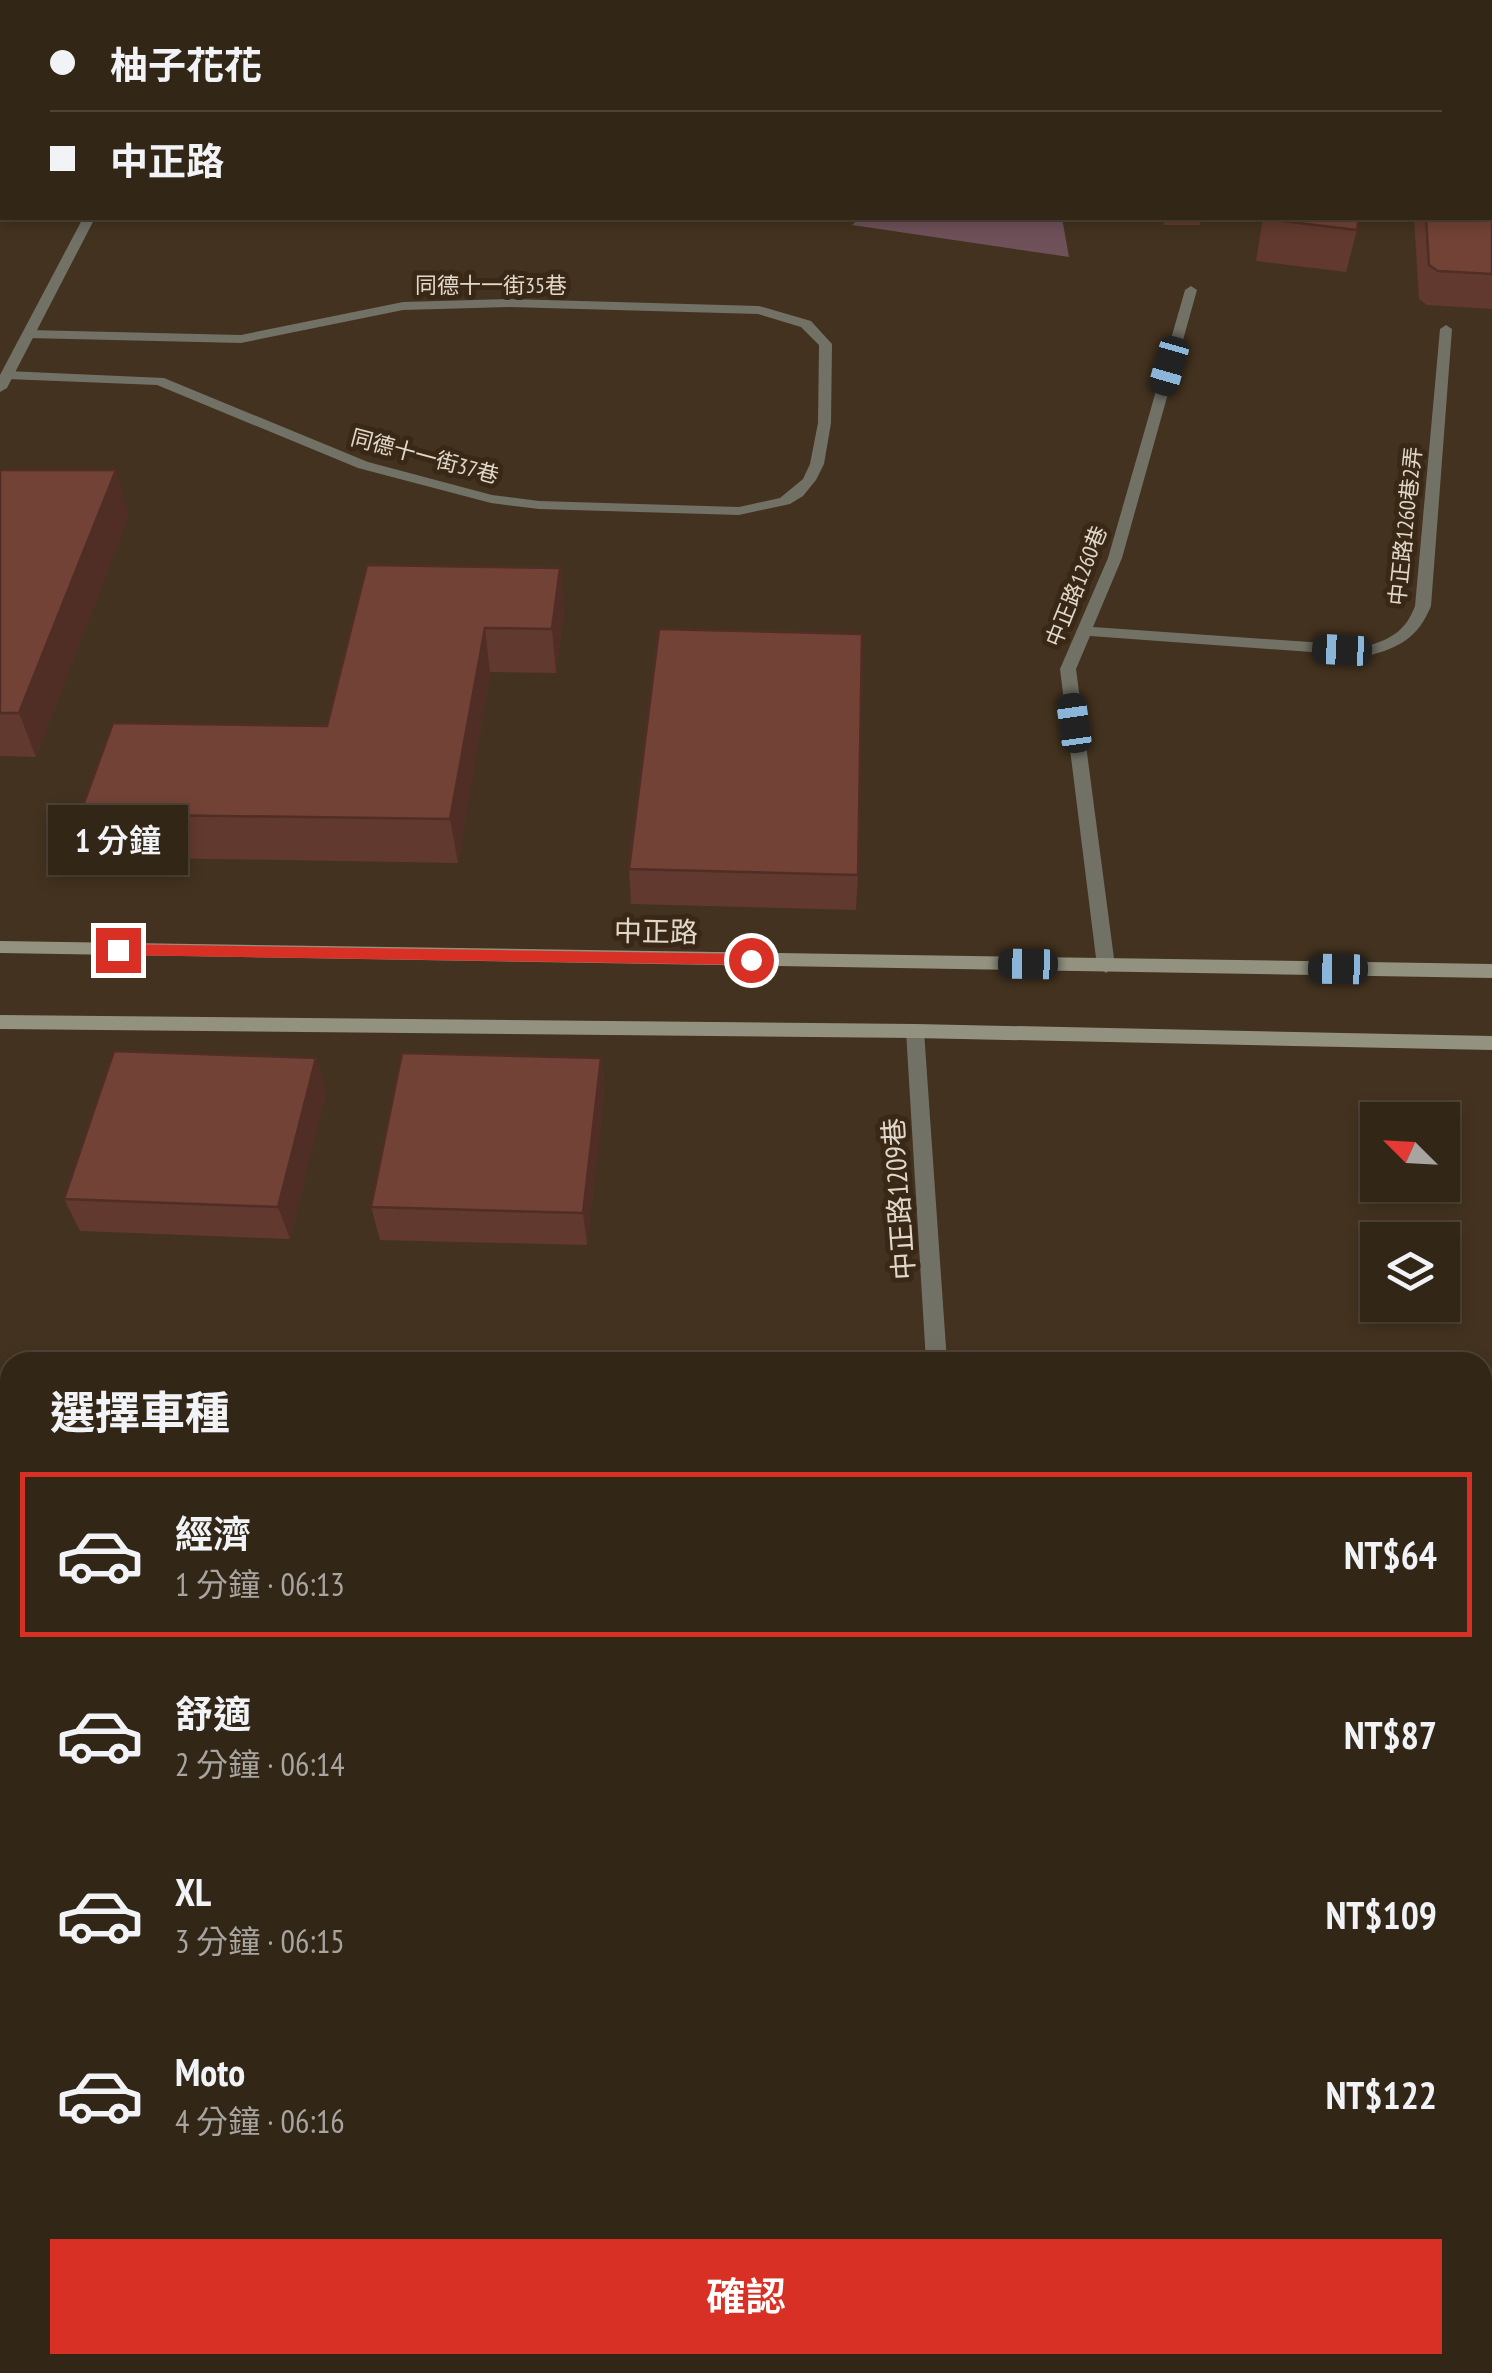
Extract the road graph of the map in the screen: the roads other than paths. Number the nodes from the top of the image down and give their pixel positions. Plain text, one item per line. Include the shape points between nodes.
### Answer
1 (88, 220) edge
2 (1190, 290) dead end
3 (1446, 329) edge
4 (28, 334) junction
5 (3, 381) edge
6 (821, 456) joint
7 (1084, 631) junction
8 (0, 948) edge
9 (1106, 966) junction
10 (1492, 971) edge
11 (0, 1022) edge
12 (915, 1031) junction
13 (1492, 1043) edge
14 (935, 1352) edge

1 - 4 street
2 - 7 street, 中正路1260巷 via 1115,558
3 - 7 street, 中正路1260巷2弄 via 1422,606 1416,628 1398,644 1368,652
4 - 5 street
4 - 6 street, 同德十一街35巷 via 241,339 404,306 760,310 806,324 826,344
5 - 6 street, 同德十一街37巷 via 159,381 363,465 436,487 539,504 739,511 771,506 797,494
7 - 9 street, 中正路1260巷 via 1068,669 1069,688
8 - 9 street, 中正路
9 - 10 street, 中正路
11 - 12 street
12 - 13 street
12 - 14 street, 中正路1209巷

